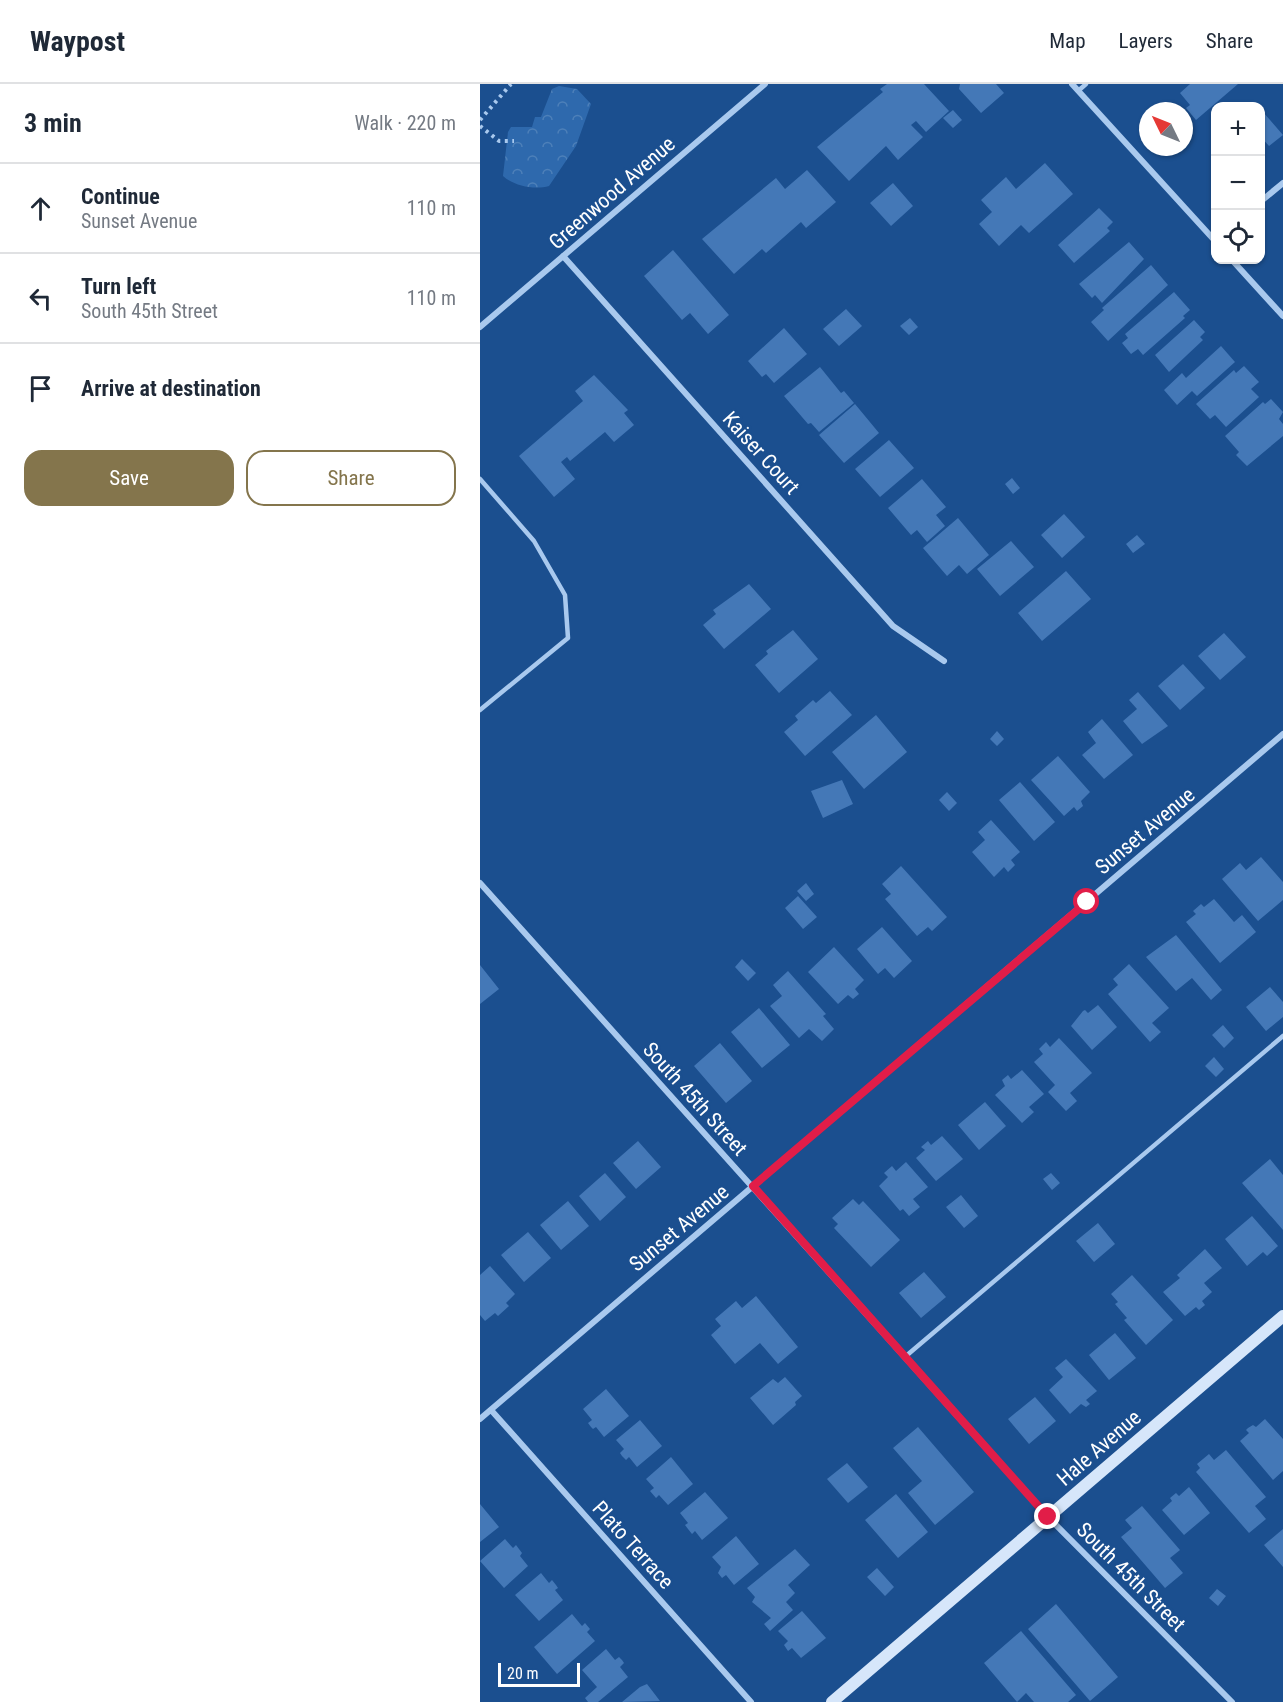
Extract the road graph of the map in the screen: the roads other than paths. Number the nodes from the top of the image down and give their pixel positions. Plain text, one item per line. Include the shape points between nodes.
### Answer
1 (765, 84) edge
2 (1072, 84) edge
3 (1086, 84) edge
4 (1078, 91) junction
5 (1283, 183) edge
6 (1265, 198) edge
7 (1211, 238) edge
8 (563, 256) junction
9 (1236, 264) edge
10 (1283, 316) edge
11 (480, 327) edge
12 (480, 479) edge
13 (944, 661) dead end
14 (480, 710) edge
15 (1283, 735) edge
16 (480, 883) edge
17 (1283, 1036) edge
18 (753, 1186) junction
19 (1283, 1316) edge
20 (906, 1356) junction
21 (491, 1410) junction
22 (480, 1419) edge
23 (1048, 1517) junction
24 (751, 1702) edge
25 (832, 1702) edge
26 (1232, 1702) edge

1 - 8 street, Greenwood Avenue
2 - 4 street
3 - 4 lane
4 - 7 street
5 - 6 street
8 - 11 street, Greenwood Avenue
8 - 13 street, Kaiser Court via 893,626
9 - 10 street
12 - 14 lane via 534,541 565,595 568,639
15 - 18 street, Sunset Avenue
16 - 18 street, South 45th Street
17 - 20 lane
18 - 20 street, South 45th Street
18 - 21 street, Sunset Avenue
19 - 23 street, Hale Avenue
20 - 23 street, South 45th Street
21 - 22 street, Sunset Avenue
21 - 24 street, Plato Terrace
23 - 25 street, Hale Avenue
23 - 26 street, South 45th Street

